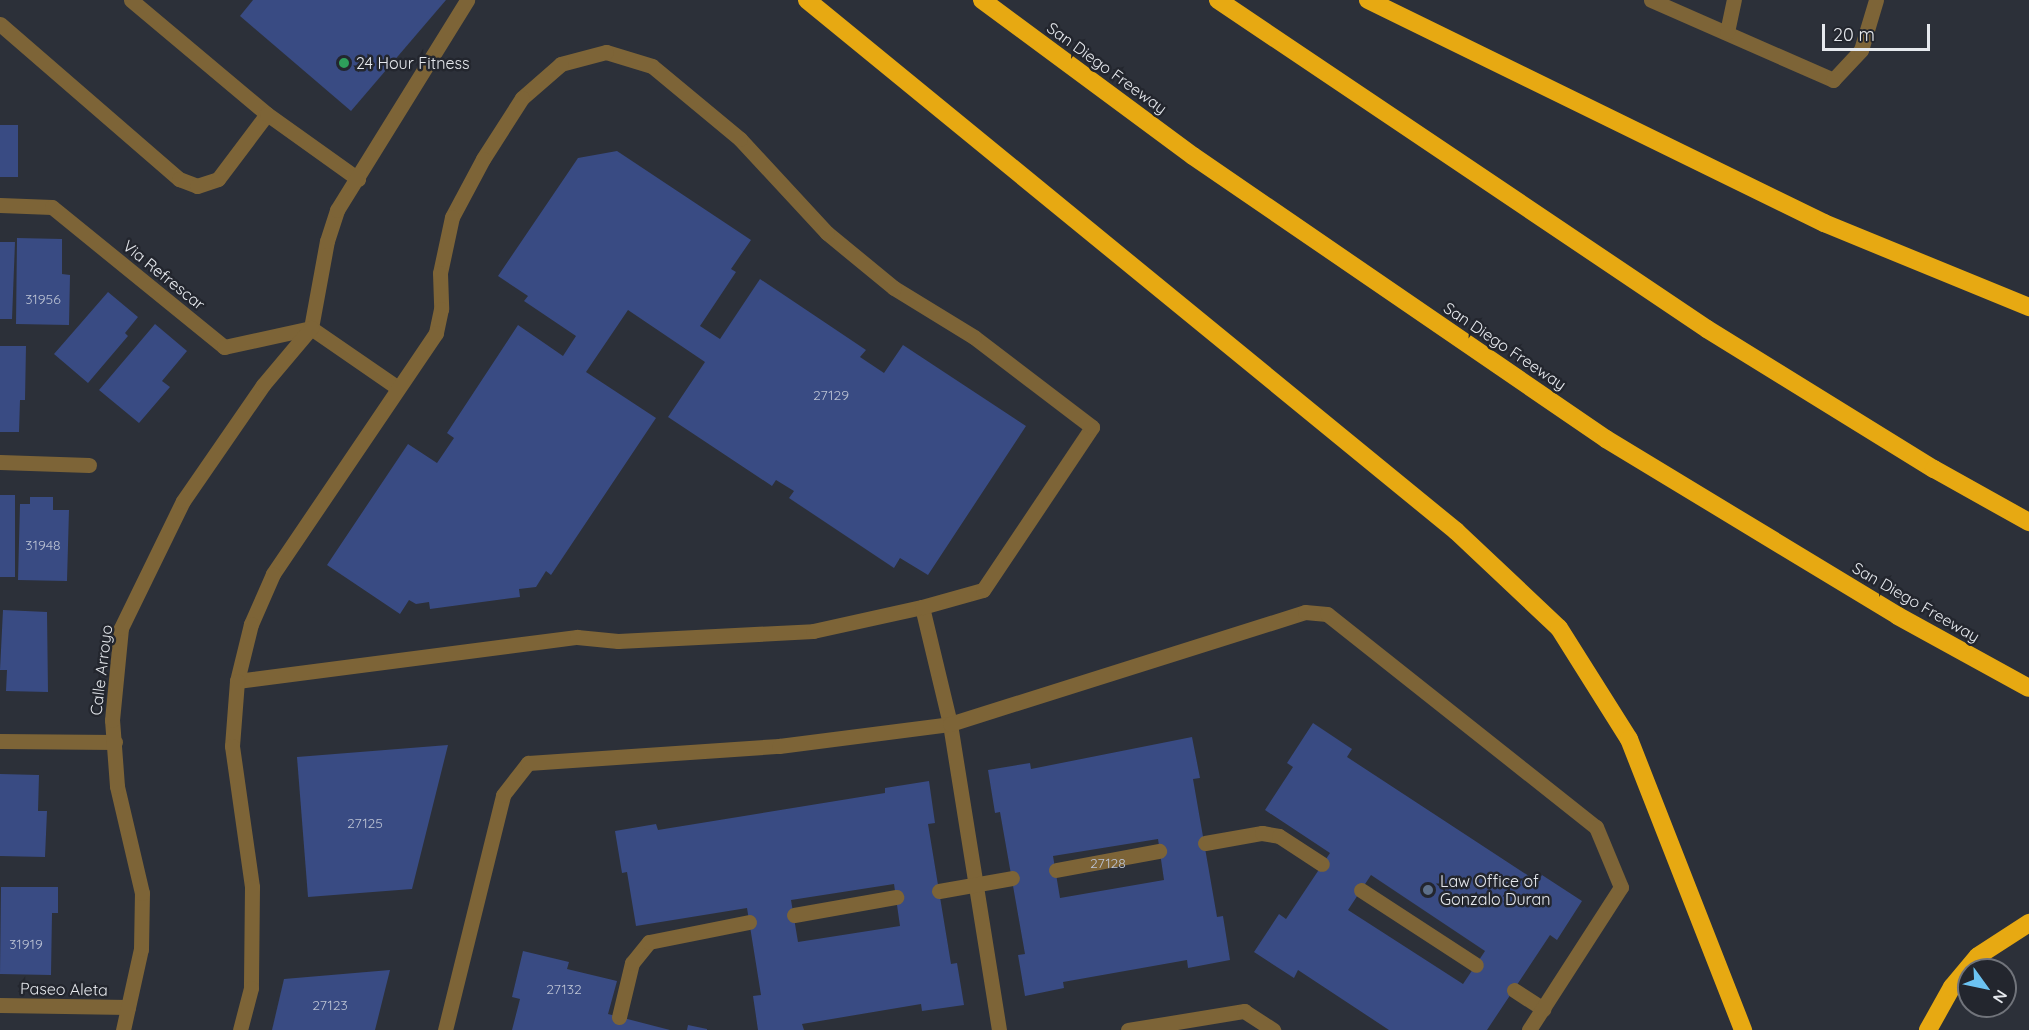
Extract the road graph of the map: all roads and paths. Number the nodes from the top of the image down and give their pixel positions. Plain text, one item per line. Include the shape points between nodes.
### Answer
1 (131, 0) edge
2 (467, 0) edge
3 (807, 0) edge
4 (982, 0) edge
5 (1218, 0) edge
6 (1368, 0) edge
7 (1651, 0) edge
8 (1734, 0) edge
9 (1876, 0) edge
10 (0, 24) edge
11 (1726, 32) junction
12 (267, 114) junction
13 (358, 179) junction
14 (0, 205) edge
15 (2029, 307) edge
16 (311, 328) junction
17 (398, 388) junction
18 (0, 462) edge
19 (89, 465) dead end
20 (2029, 522) edge
21 (922, 607) junction
22 (237, 681) junction
23 (2029, 688) edge
24 (950, 724) junction
25 (0, 741) edge
26 (115, 742) junction
27 (1205, 843) dead end
28 (1160, 851) dead end
29 (1322, 864) dead end
30 (1056, 870) dead end
31 (1012, 878) dead end
32 (975, 885) junction
33 (1361, 890) dead end
34 (939, 891) dead end
35 (896, 897) dead end
36 (794, 915) dead end
37 (749, 922) dead end
38 (2029, 923) edge
39 (1476, 965) dead end
40 (1514, 990) dead end
41 (0, 1005) edge
42 (128, 1007) junction
43 (1543, 1009) junction
44 (619, 1017) dead end
45 (123, 1030) edge
46 (240, 1030) edge
47 (445, 1030) edge
48 (999, 1030) edge
49 (1128, 1030) edge
50 (1273, 1030) edge
51 (1529, 1030) edge
52 (1743, 1030) edge
53 (1928, 1030) edge

1 - 12 street
2 - 13 street
3 - 52 highway via 1456,531 1559,628 1629,739
4 - 23 highway, San Diego Freeway via 1193,156 1606,439 1898,616
5 - 20 highway via 1707,329 1934,469
6 - 15 highway via 1824,224
7 - 11 street
8 - 11 street
9 - 11 street via 1861,50 1833,80
10 - 12 street via 179,179 197,186 218,179
12 - 13 street
13 - 16 street via 337,210 327,241
14 - 16 street, Via Refrescar via 52,207 224,347
16 - 17 street
16 - 26 street, Calle Arroyo via 262,385 216,450 156,549 121,628 112,720
17 - 21 street via 436,333 441,309 440,273 452,217 522,98 561,64 606,52 652,66 740,139 827,233 894,288 974,337 1092,427 983,590
17 - 22 street via 273,574 251,624
18 - 19 street
21 - 22 street via 813,631 618,641 577,637
21 - 24 street
22 - 46 street via 232,746 252,887 250,988
24 - 32 street
24 - 43 street via 1305,612 1327,614 1596,827 1621,887
24 - 47 street via 779,746 528,763 503,795
25 - 26 street
26 - 42 street, Calle Arroyo via 117,786 142,893 141,949
27 - 29 street via 1262,833 1279,836
28 - 30 street
31 - 32 street
32 - 34 street
32 - 48 street
33 - 39 street
35 - 36 street
37 - 44 street via 649,942 632,963
38 - 53 highway via 1978,956 1952,987
40 - 43 street
41 - 42 street, Paseo Aleta
42 - 45 street, Calle Arroyo
43 - 51 street
49 - 50 street via 1244,1011

